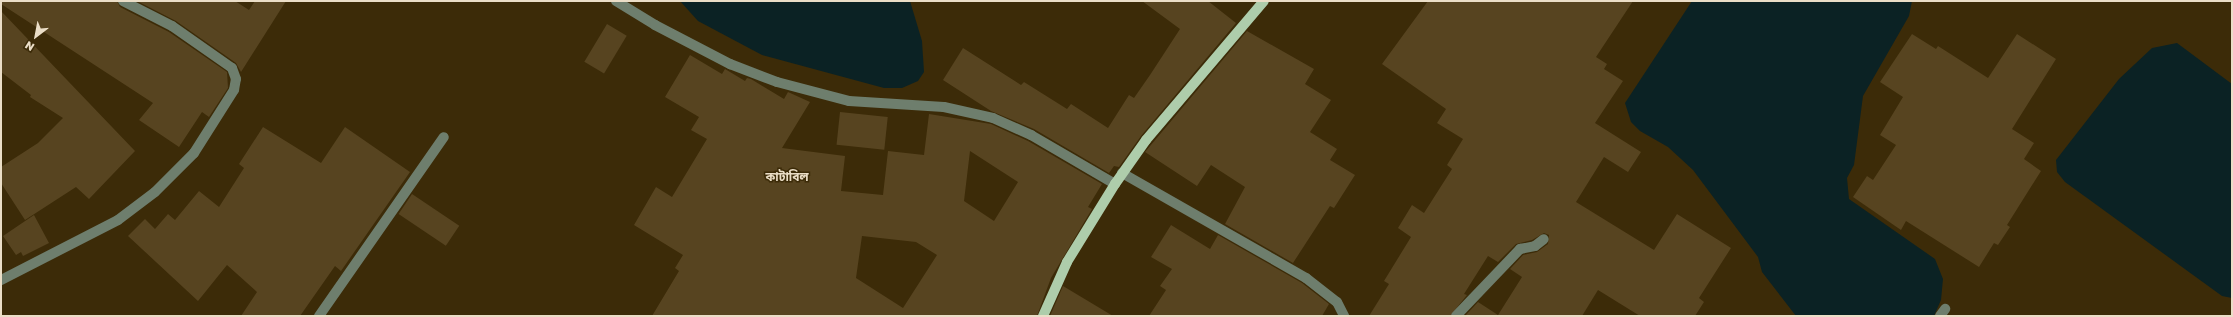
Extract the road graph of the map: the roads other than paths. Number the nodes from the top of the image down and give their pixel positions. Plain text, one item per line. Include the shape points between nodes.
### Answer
1 (123, 1) edge
2 (616, 1) edge
3 (1264, 1) edge
4 (444, 137) dead end
5 (1122, 173) junction
6 (1115, 184) junction
7 (1544, 239) dead end
8 (1, 280) edge
9 (319, 316) edge
10 (1043, 316) edge
11 (1344, 316) edge
12 (1456, 316) edge

1 - 8 street via 172,26 232,68 236,80 234,90 194,153 155,192 118,220
2 - 6 street via 655,25 730,64 777,82 849,101 944,106 993,118 1031,135
3 - 5 main road via 1146,140
4 - 9 street
5 - 6 main road
5 - 11 street via 1306,278 1333,298
6 - 10 main road via 1067,262
7 - 12 street via 1535,246 1520,249

